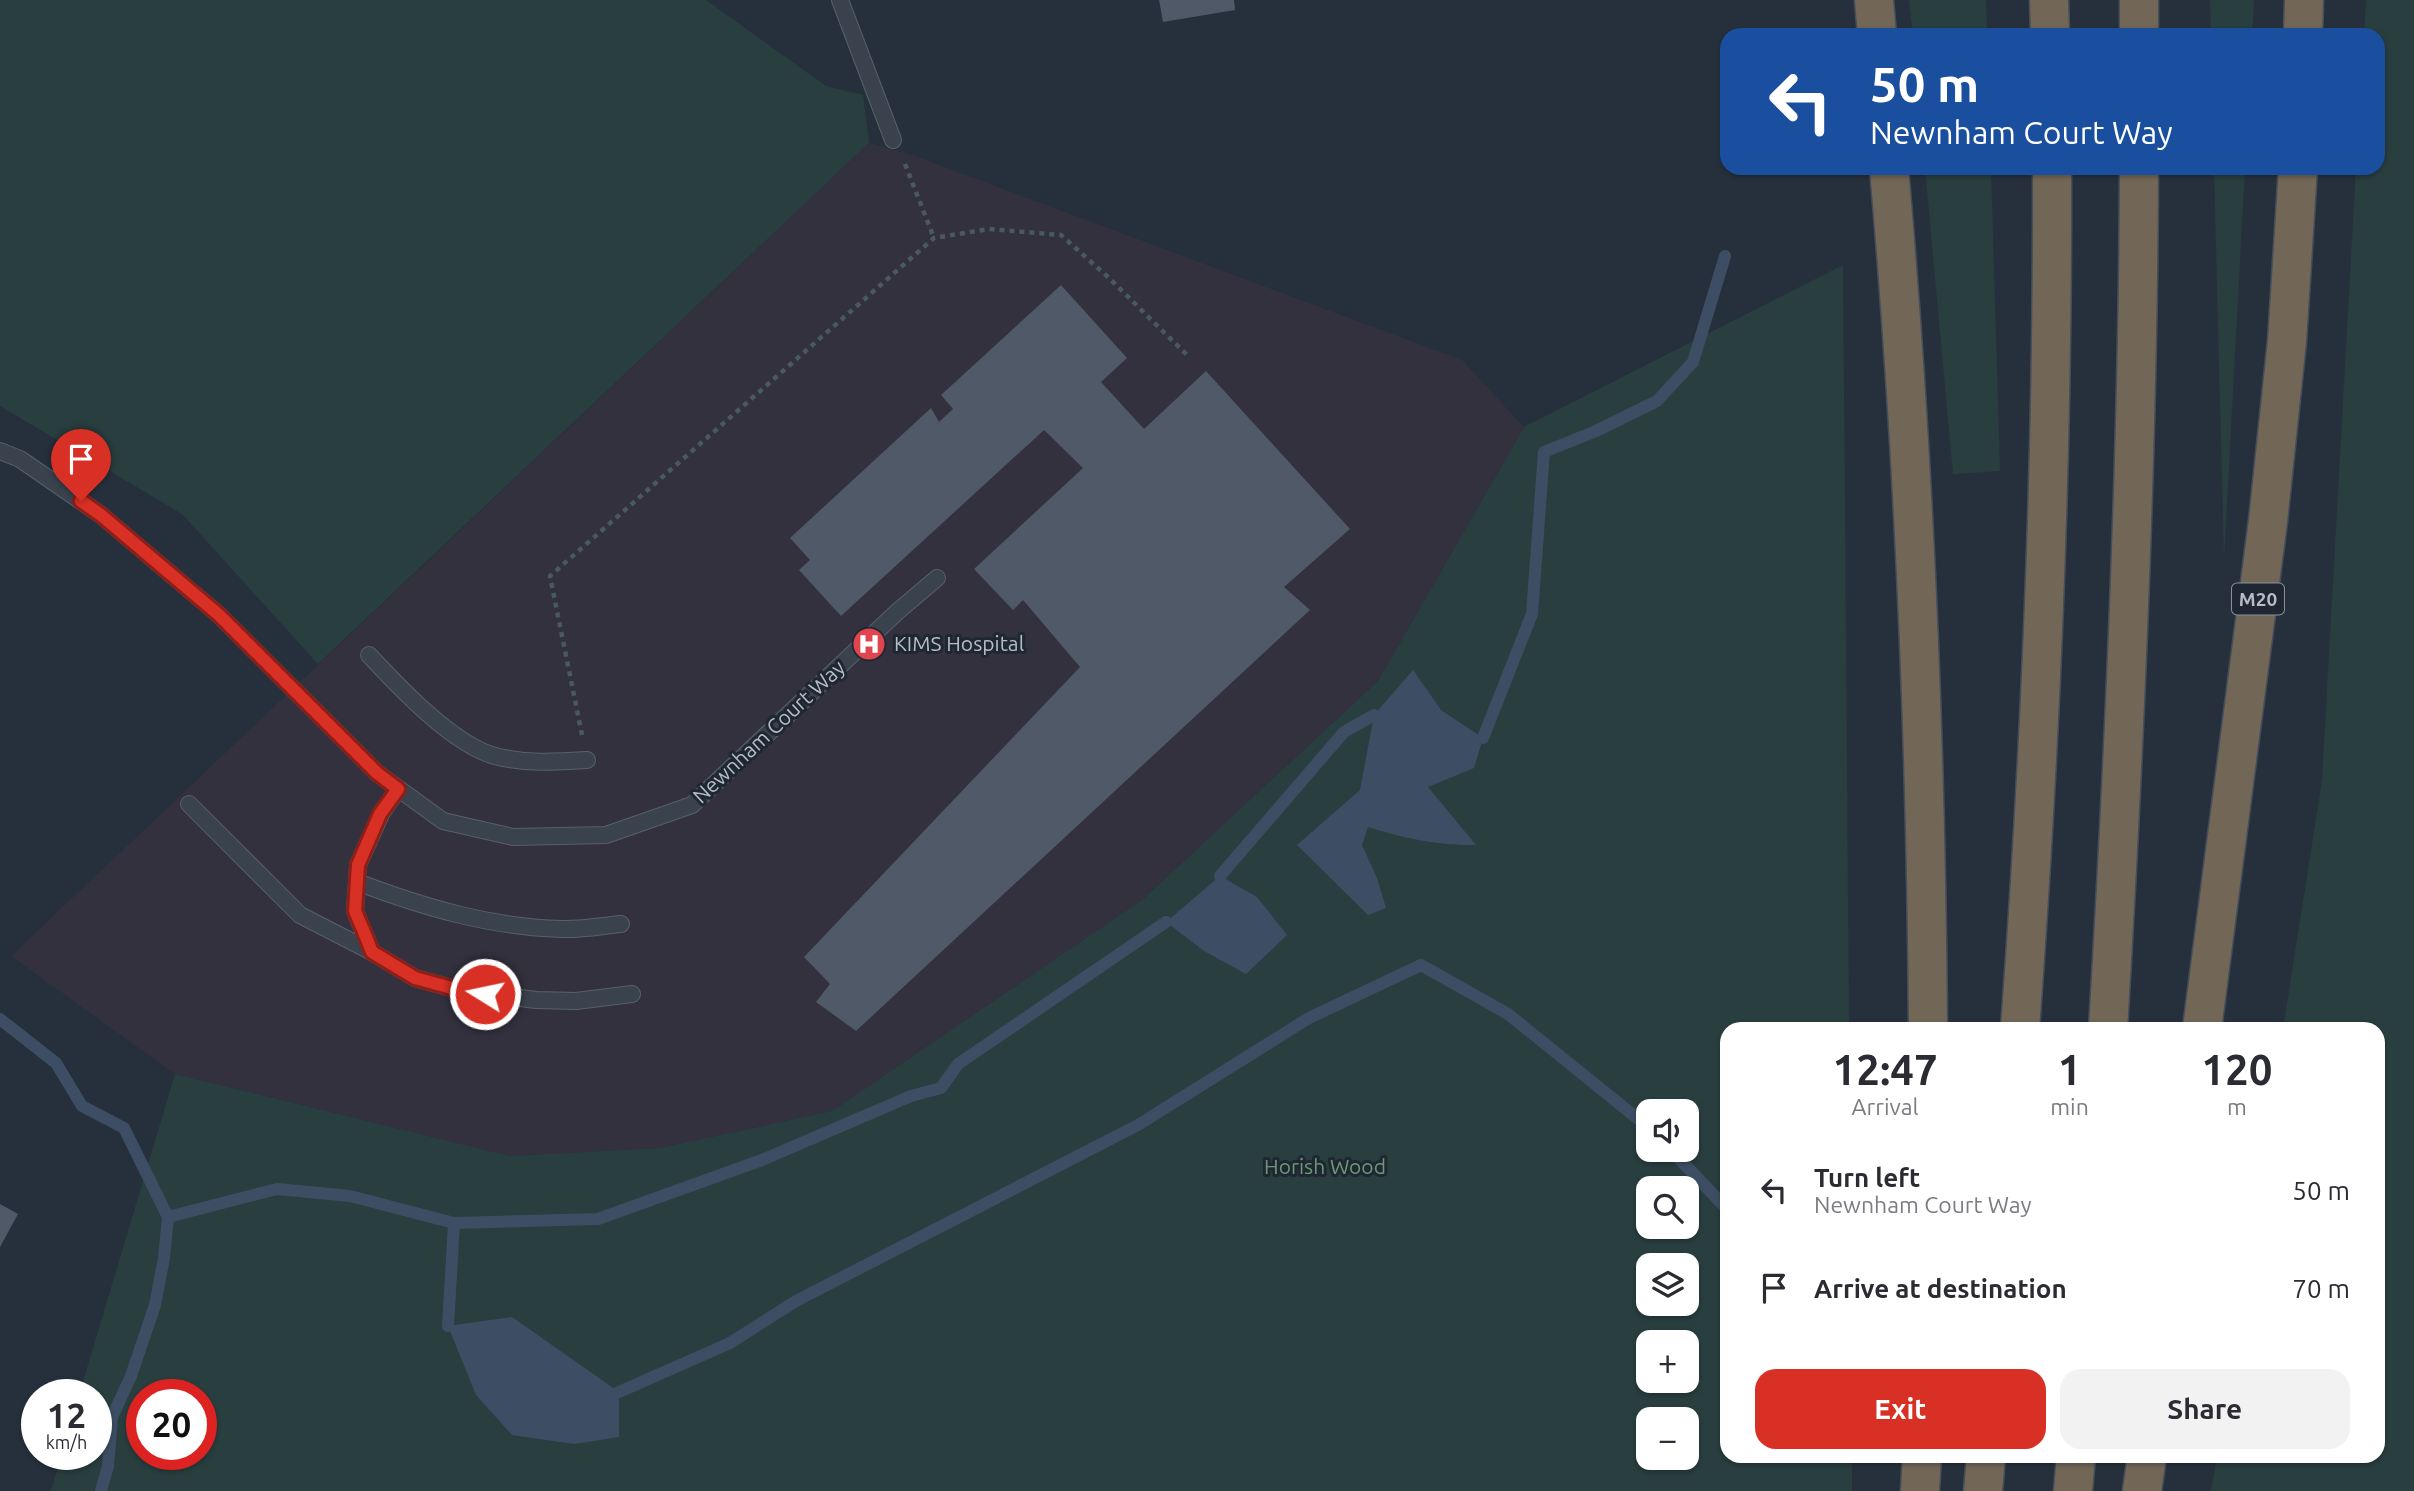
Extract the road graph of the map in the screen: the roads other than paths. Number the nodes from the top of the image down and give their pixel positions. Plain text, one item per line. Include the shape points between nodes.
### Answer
1 (840, 0) edge
2 (1874, 0) edge
3 (2049, 0) edge
4 (2139, 0) edge
5 (2304, 0) edge
6 (1876, 28) edge
7 (2050, 28) edge
8 (2139, 28) edge
9 (2303, 28) edge
10 (894, 140) road end
11 (1890, 175) edge
12 (2052, 175) edge
13 (2138, 175) edge
14 (2298, 175) edge
15 (0, 451) edge
16 (937, 578) dead end
17 (369, 656) dead end
18 (587, 760) road end
19 (398, 789) junction
20 (189, 804) dead end
21 (357, 882) junction
22 (621, 924) dead end
23 (372, 952) junction
24 (632, 994) dead end
25 (1928, 1022) edge
26 (2020, 1022) edge
27 (2108, 1022) edge
28 (2203, 1022) edge
29 (1922, 1463) edge
30 (1985, 1463) edge
31 (2075, 1463) edge
32 (2146, 1463) edge
33 (1920, 1491) edge
34 (1983, 1491) edge
35 (2073, 1491) edge
36 (2142, 1491) edge

1 - 10 lane
2 - 6 highway
3 - 7 highway
4 - 8 highway
5 - 9 highway
11 - 25 highway via 1916,550
12 - 26 highway via 2047,477
13 - 27 highway via 2127,681
14 - 28 highway, M20 via 2287,341 2268,521
15 - 19 lane, Newnham Court Way via 20,459 101,515 200,598
16 - 19 lane, Newnham Court Way via 692,805 606,835 513,837 443,821
17 - 18 lane via 454,735 493,756 540,763
19 - 21 lane via 380,814 358,865
20 - 23 lane via 300,915
21 - 22 lane via 414,904 526,927
21 - 23 lane via 355,911
23 - 24 lane via 415,978 459,990 562,1001
29 - 33 highway
30 - 34 highway
31 - 35 highway
32 - 36 highway

